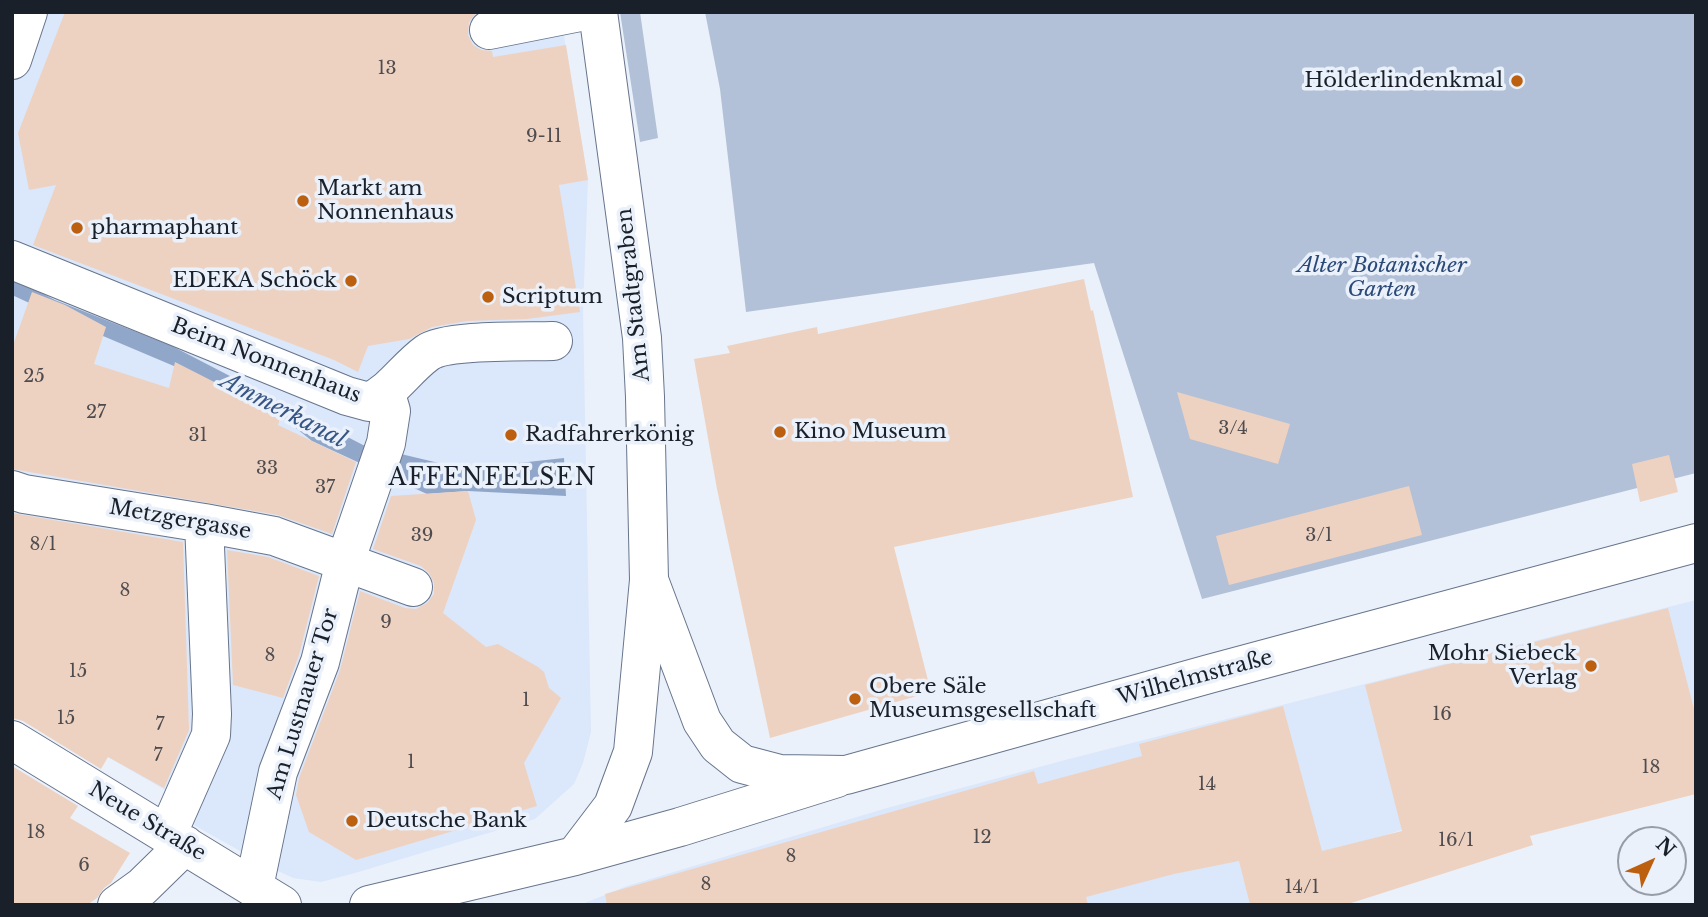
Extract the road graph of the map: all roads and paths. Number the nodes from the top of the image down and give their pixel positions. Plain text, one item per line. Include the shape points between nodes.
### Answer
1 (27, 12) edge
2 (580, 12) edge
3 (598, 12) edge
4 (489, 30) dead end
5 (12, 60) edge
6 (12, 260) edge
7 (553, 341) dead end
8 (386, 394) junction
9 (12, 490) edge
10 (204, 523) junction
11 (1696, 543) edge
12 (345, 562) junction
13 (649, 580) junction
14 (413, 587) dead end
15 (12, 740) edge
16 (846, 775) junction
17 (176, 840) junction
18 (575, 856) junction
19 (268, 896) edge
20 (410, 900) edge
21 (117, 905) edge
22 (369, 905) edge

1 - 5 street
2 - 4 street
3 - 13 street, Am Stadtgraben via 642,338
6 - 8 street, Beim Nonnenhaus via 347,396 369,402
7 - 8 street, Beim Nonnenhaus via 516,340 430,351
8 - 12 street via 391,411 386,443
9 - 10 street, Metzgergasse
10 - 12 street, Metzgergasse via 274,536
10 - 17 street via 211,735
11 - 16 street, Wilhelmstraße
12 - 14 street, Metzgergasse
12 - 19 street, Am Lustnauer Tor via 320,662 278,772
13 - 16 street, Am Stadtgraben via 702,721 718,745 742,764 780,774
13 - 18 street, Am Stadtgraben via 633,752 613,806
15 - 17 street, Neue Straße
16 - 18 street, Wilhelmstraße
17 - 19 street, Neue Straße
17 - 21 street via 142,887
18 - 20 street
20 - 22 street

